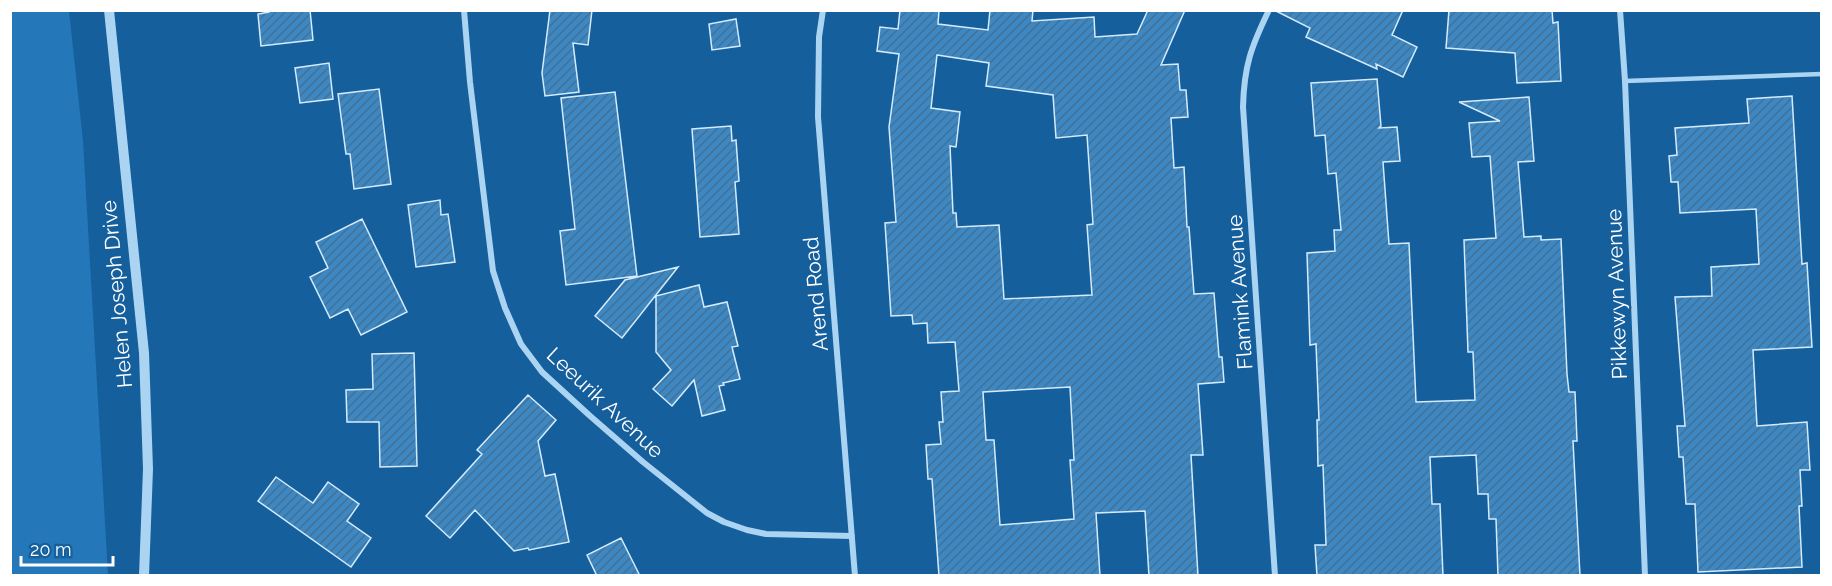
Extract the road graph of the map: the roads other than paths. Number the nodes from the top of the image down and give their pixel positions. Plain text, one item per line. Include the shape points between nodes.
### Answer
1 (109, 10) edge
2 (464, 10) edge
3 (823, 10) edge
4 (1269, 10) edge
5 (1620, 10) edge
6 (1821, 74) edge
7 (1625, 81) junction
8 (852, 536) junction
9 (144, 576) edge
10 (855, 576) edge
11 (1275, 576) edge
12 (1645, 576) edge

1 - 9 street, Helen Joseph Drive via 144,353 148,469
2 - 8 street, Leeurik Avenue via 493,271 521,344 542,372 589,415 707,513 766,534
3 - 8 street, Arend Road via 818,117
4 - 11 street, Flamink Avenue via 1248,57 1244,107
5 - 7 street, Pikkewyn Avenue
6 - 7 lane
7 - 12 street, Pikkewyn Avenue
8 - 10 street, Arend Road

